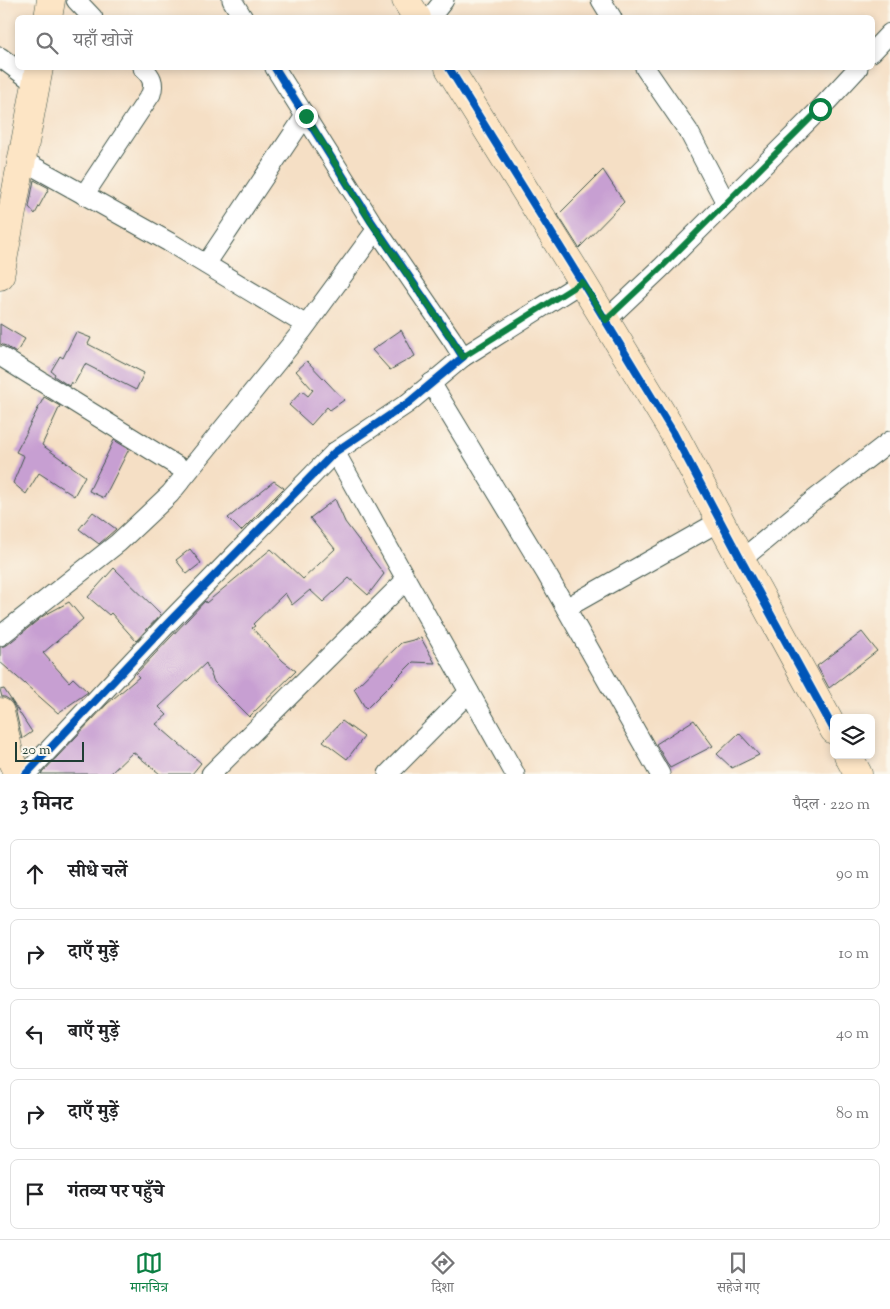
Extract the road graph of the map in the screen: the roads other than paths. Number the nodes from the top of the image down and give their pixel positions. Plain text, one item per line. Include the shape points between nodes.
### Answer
1 (51, 0) edge
2 (76, 0) edge
3 (232, 0) edge
4 (406, 0) edge
5 (444, 0) edge
6 (48, 15) edge
7 (90, 15) edge
8 (241, 15) edge
9 (415, 15) edge
10 (432, 15) edge
11 (890, 33) edge
12 (875, 49) edge
13 (0, 57) edge
14 (15, 65) edge
15 (25, 70) edge
16 (145, 70) edge
17 (276, 70) edge
18 (450, 70) edge
19 (647, 70) edge
20 (856, 70) edge
21 (37, 76) edge
22 (306, 116) junction
23 (22, 160) junction
24 (84, 195) junction
25 (726, 202) junction
26 (377, 229) junction
27 (206, 264) junction
28 (0, 276) edge
29 (582, 282) junction
30 (606, 320) junction
31 (306, 325) junction
32 (0, 356) edge
33 (463, 357) junction
34 (431, 383) junction
35 (890, 441) edge
36 (335, 452) junction
37 (187, 472) junction
38 (720, 521) junction
39 (740, 560) junction
40 (406, 580) junction
41 (566, 608) junction
42 (0, 636) edge
43 (468, 692) junction
44 (0, 712) edge
45 (830, 723) edge
46 (850, 759) edge
47 (18, 774) edge
48 (26, 774) edge
49 (211, 774) edge
50 (388, 774) edge
51 (515, 774) edge
52 (660, 774) edge
53 (858, 774) edge

1 - 6 street
2 - 7 street
3 - 8 street
4 - 9 street
5 - 10 street
11 - 12 street
13 - 14 street
15 - 21 street
16 - 24 street via 152,78 151,94
17 - 22 street
18 - 29 street
19 - 25 street via 688,132
20 - 25 street
21 - 23 street
22 - 26 street
22 - 27 street
23 - 24 street
23 - 28 street
24 - 27 street
25 - 30 street
26 - 31 street
26 - 33 street
27 - 31 street
29 - 30 street
29 - 33 street
30 - 38 street via 673,432
31 - 37 street
32 - 37 street
33 - 34 street
34 - 36 street
34 - 41 street
35 - 39 street
36 - 40 street
36 - 48 street
37 - 42 street via 170,494 118,543
38 - 39 street
38 - 41 street
39 - 45 street
40 - 43 street
40 - 49 street
41 - 52 street
43 - 50 street
43 - 51 street
44 - 47 street via 10,757
46 - 53 street

